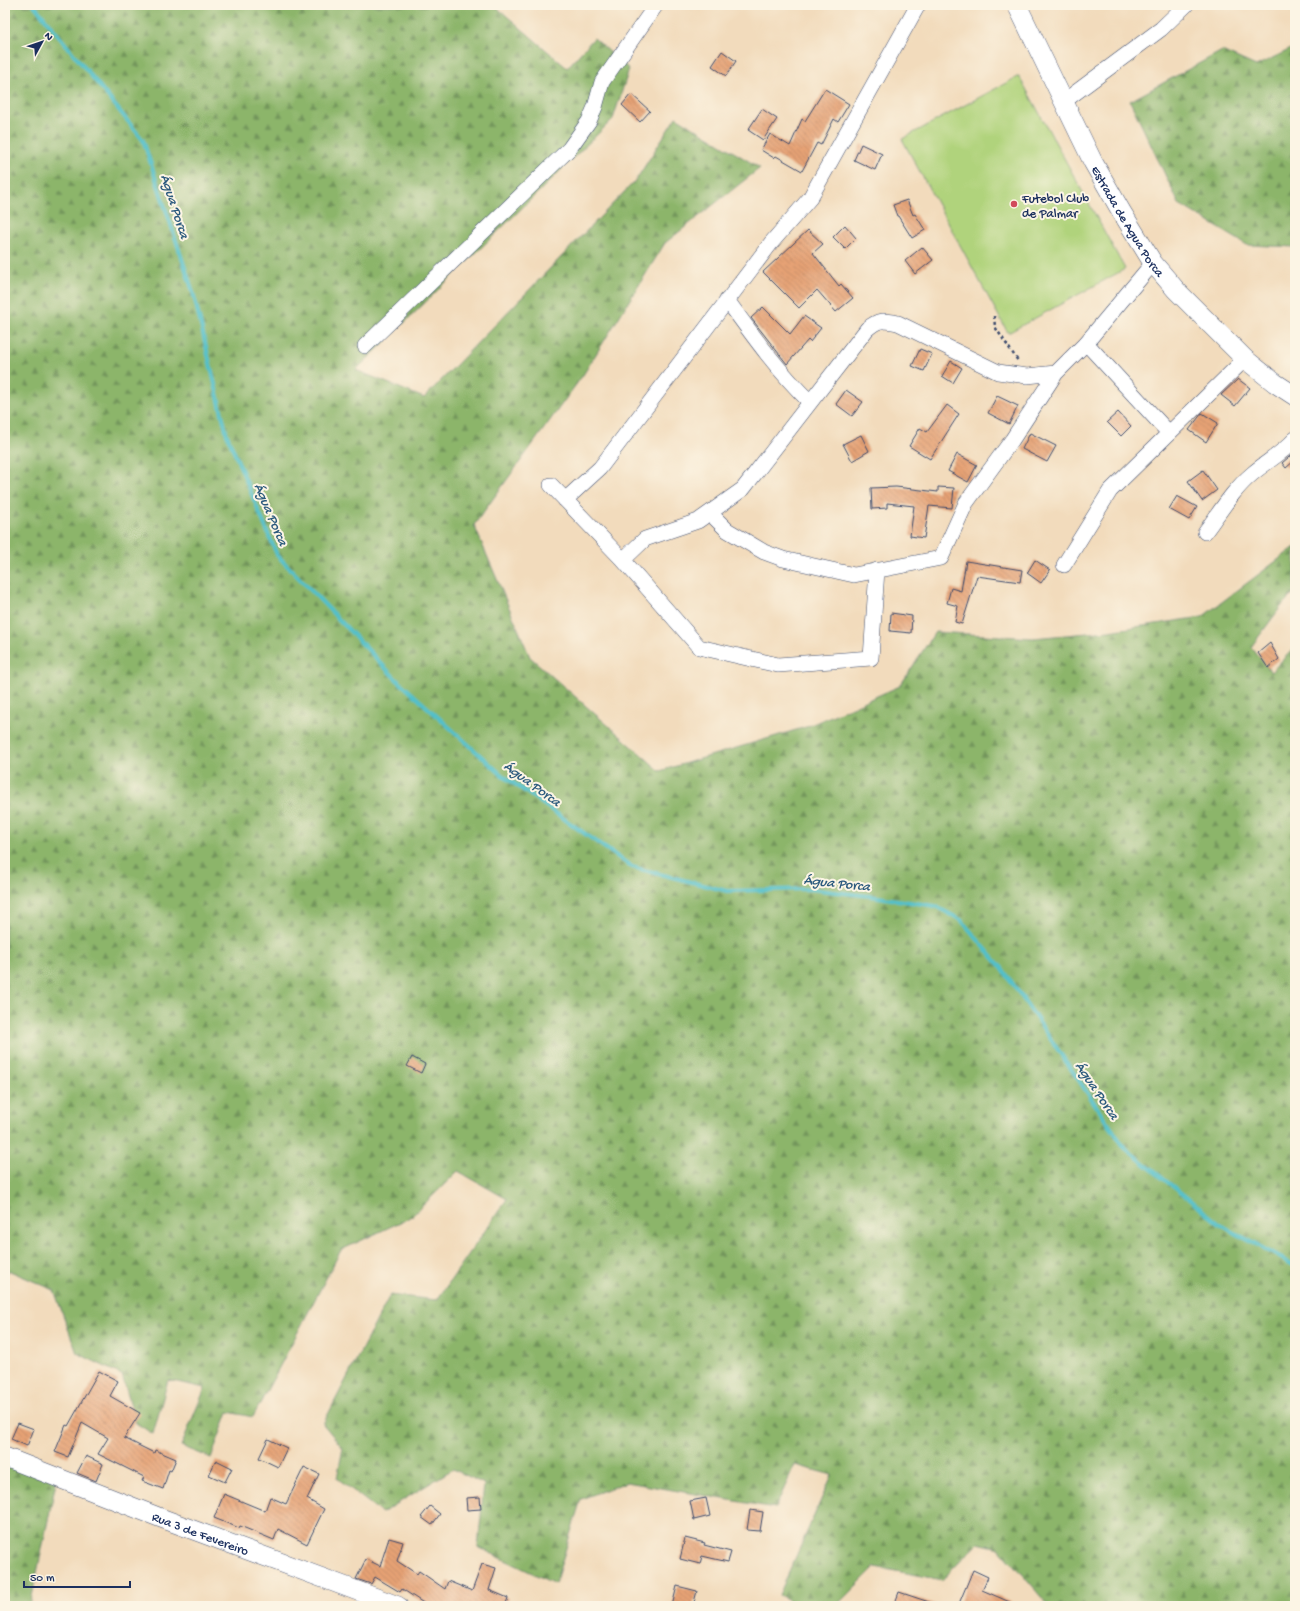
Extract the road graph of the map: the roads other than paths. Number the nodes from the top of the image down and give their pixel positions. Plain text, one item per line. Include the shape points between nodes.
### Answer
1 (656, 5) edge
2 (918, 5) edge
3 (1017, 5) edge
4 (1186, 5) edge
5 (1063, 102) junction
6 (1153, 263) junction
7 (727, 300) junction
8 (1086, 343) junction
9 (365, 346) dead end
10 (1245, 359) junction
11 (1056, 373) junction
12 (1295, 396) edge
13 (810, 402) junction
14 (1169, 433) junction
15 (1295, 439) edge
16 (551, 485) dead end
17 (564, 500) junction
18 (710, 513) junction
19 (1205, 532) dead end
20 (623, 560) junction
21 (1064, 565) dead end
22 (877, 570) junction
23 (5, 1457) edge
24 (394, 1605) edge

1 - 9 street via 602,82 589,121 569,149
2 - 7 street via 810,198
3 - 5 main road, Estrada de Agua Porca
4 - 5 street via 1161,29
5 - 6 main road, Estrada de Agua Porca via 1092,162
6 - 8 street
6 - 10 main road, Estrada de Agua Porca via 1176,290
7 - 13 street via 771,359
7 - 17 street via 600,468
8 - 11 street
8 - 14 street
10 - 12 main road, Estrada de Agua Porca via 1275,384
10 - 14 street
11 - 13 street via 1027,376 998,372 898,323 884,320 875,322 867,329
11 - 22 street via 966,503 941,558
13 - 18 street via 743,489
14 - 21 street via 1110,490
15 - 19 street via 1241,484
16 - 17 street
17 - 20 street
18 - 20 street via 698,522 645,539
18 - 22 street via 727,530 742,540 782,559 854,575
20 - 22 street via 699,647 778,665 871,658
23 - 24 main road, Rua 3 de Fevereiro

